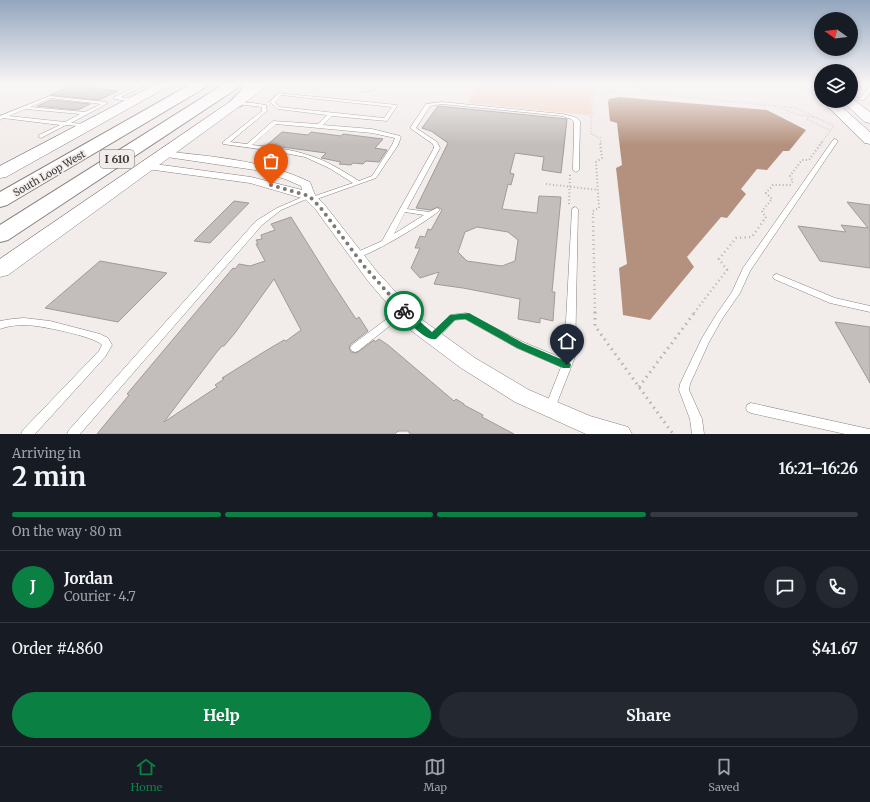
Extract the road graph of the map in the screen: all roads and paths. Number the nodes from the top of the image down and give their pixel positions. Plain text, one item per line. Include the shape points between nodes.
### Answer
1 (32, 104) edge
2 (105, 104) edge
3 (126, 104) edge
4 (165, 104) edge
5 (203, 104) edge
6 (234, 104) edge
7 (255, 104) edge
8 (274, 104) edge
9 (378, 104) edge
10 (431, 104) edge
11 (447, 104) edge
12 (594, 104) edge
13 (756, 104) edge
14 (25, 107) junction
15 (782, 107) junction
16 (836, 108) edge
17 (858, 108) edge
18 (331, 114) junction
19 (868, 115) edge
20 (1, 118) edge
21 (817, 118) junction
22 (807, 119) dead end
23 (86, 120) junction
24 (65, 124) junction
25 (319, 126) junction
26 (831, 131) junction
27 (41, 136) dead end
28 (870, 140) edge
29 (835, 141) dead end
30 (248, 146) junction
31 (278, 150) junction
32 (164, 154) junction
33 (147, 166) junction
34 (259, 167) junction
35 (573, 170) joint
36 (0, 173) edge
37 (358, 183) junction
38 (546, 184) dead end
39 (570, 187) junction
40 (598, 190) junction
41 (309, 193) junction
42 (0, 201) edge
43 (572, 208) joint
44 (403, 210) junction
45 (0, 235) edge
46 (385, 243) junction
47 (356, 256) junction
48 (0, 270) edge
49 (777, 277) dead end
50 (870, 309) edge
51 (403, 311) junction
52 (0, 325) edge
53 (433, 337) junction
54 (355, 348) dead end
55 (567, 365) junction
56 (639, 387) junction
57 (550, 408) junction
58 (751, 408) dead end
59 (27, 434) edge
60 (73, 434) edge
61 (619, 434) edge
62 (673, 434) edge
63 (698, 434) edge
64 (869, 434) edge

1 - 14 lane
2 - 23 lane
3 - 23 main road
4 - 42 highway, South Loop West / I 610
5 - 45 highway, South Loop West / I 610
6 - 32 main road
7 - 30 lane via 264,106 265,111 225,143
8 - 18 lane via 278,108
9 - 18 lane via 395,106 385,120
10 - 44 lane via 426,106 413,128 437,148
11 - 35 lane via 573,118 577,121
12 - 40 path via 591,134 600,138 602,158 596,162
13 - 15 path
14 - 20 lane
14 - 23 lane
15 - 21 path via 799,115
15 - 21 path via 796,108
16 - 28 main road
17 - 19 main road
18 - 25 lane
20 - 24 lane
21 - 26 path via 834,126
22 - 26 path
23 - 24 lane
23 - 24 lane
23 - 36 main road
24 - 27 lane
25 - 30 lane via 275,122
25 - 37 lane via 398,136 374,177
26 - 56 path via 809,160 802,160 790,176 793,181 790,186 773,185 766,193 772,199 762,211 766,218 752,237 736,238 719,259 727,270
29 - 63 lane via 746,270 736,293 719,317 687,377 684,390 696,419
30 - 31 lane
31 - 34 lane
31 - 37 lane via 307,156
32 - 33 main road
32 - 34 street
33 - 41 street via 237,178
33 - 48 main road
34 - 41 street via 290,175
35 - 39 path
37 - 41 lane
38 - 39 path
39 - 40 path
39 - 43 path
40 - 56 path via 599,208 593,211 595,326
41 - 47 street
41 - 60 lane via 259,223
43 - 55 lane via 570,357
44 - 46 lane
44 - 46 lane via 434,212
46 - 47 lane
47 - 51 street
49 - 50 lane via 833,301
51 - 53 street
51 - 54 lane
52 - 59 lane via 16,321 42,324 100,338 107,345 102,354
53 - 55 lane via 453,317 466,316 520,345
53 - 57 street via 468,363 522,396
55 - 57 lane
56 - 62 path
57 - 61 street via 588,425
58 - 64 lane

